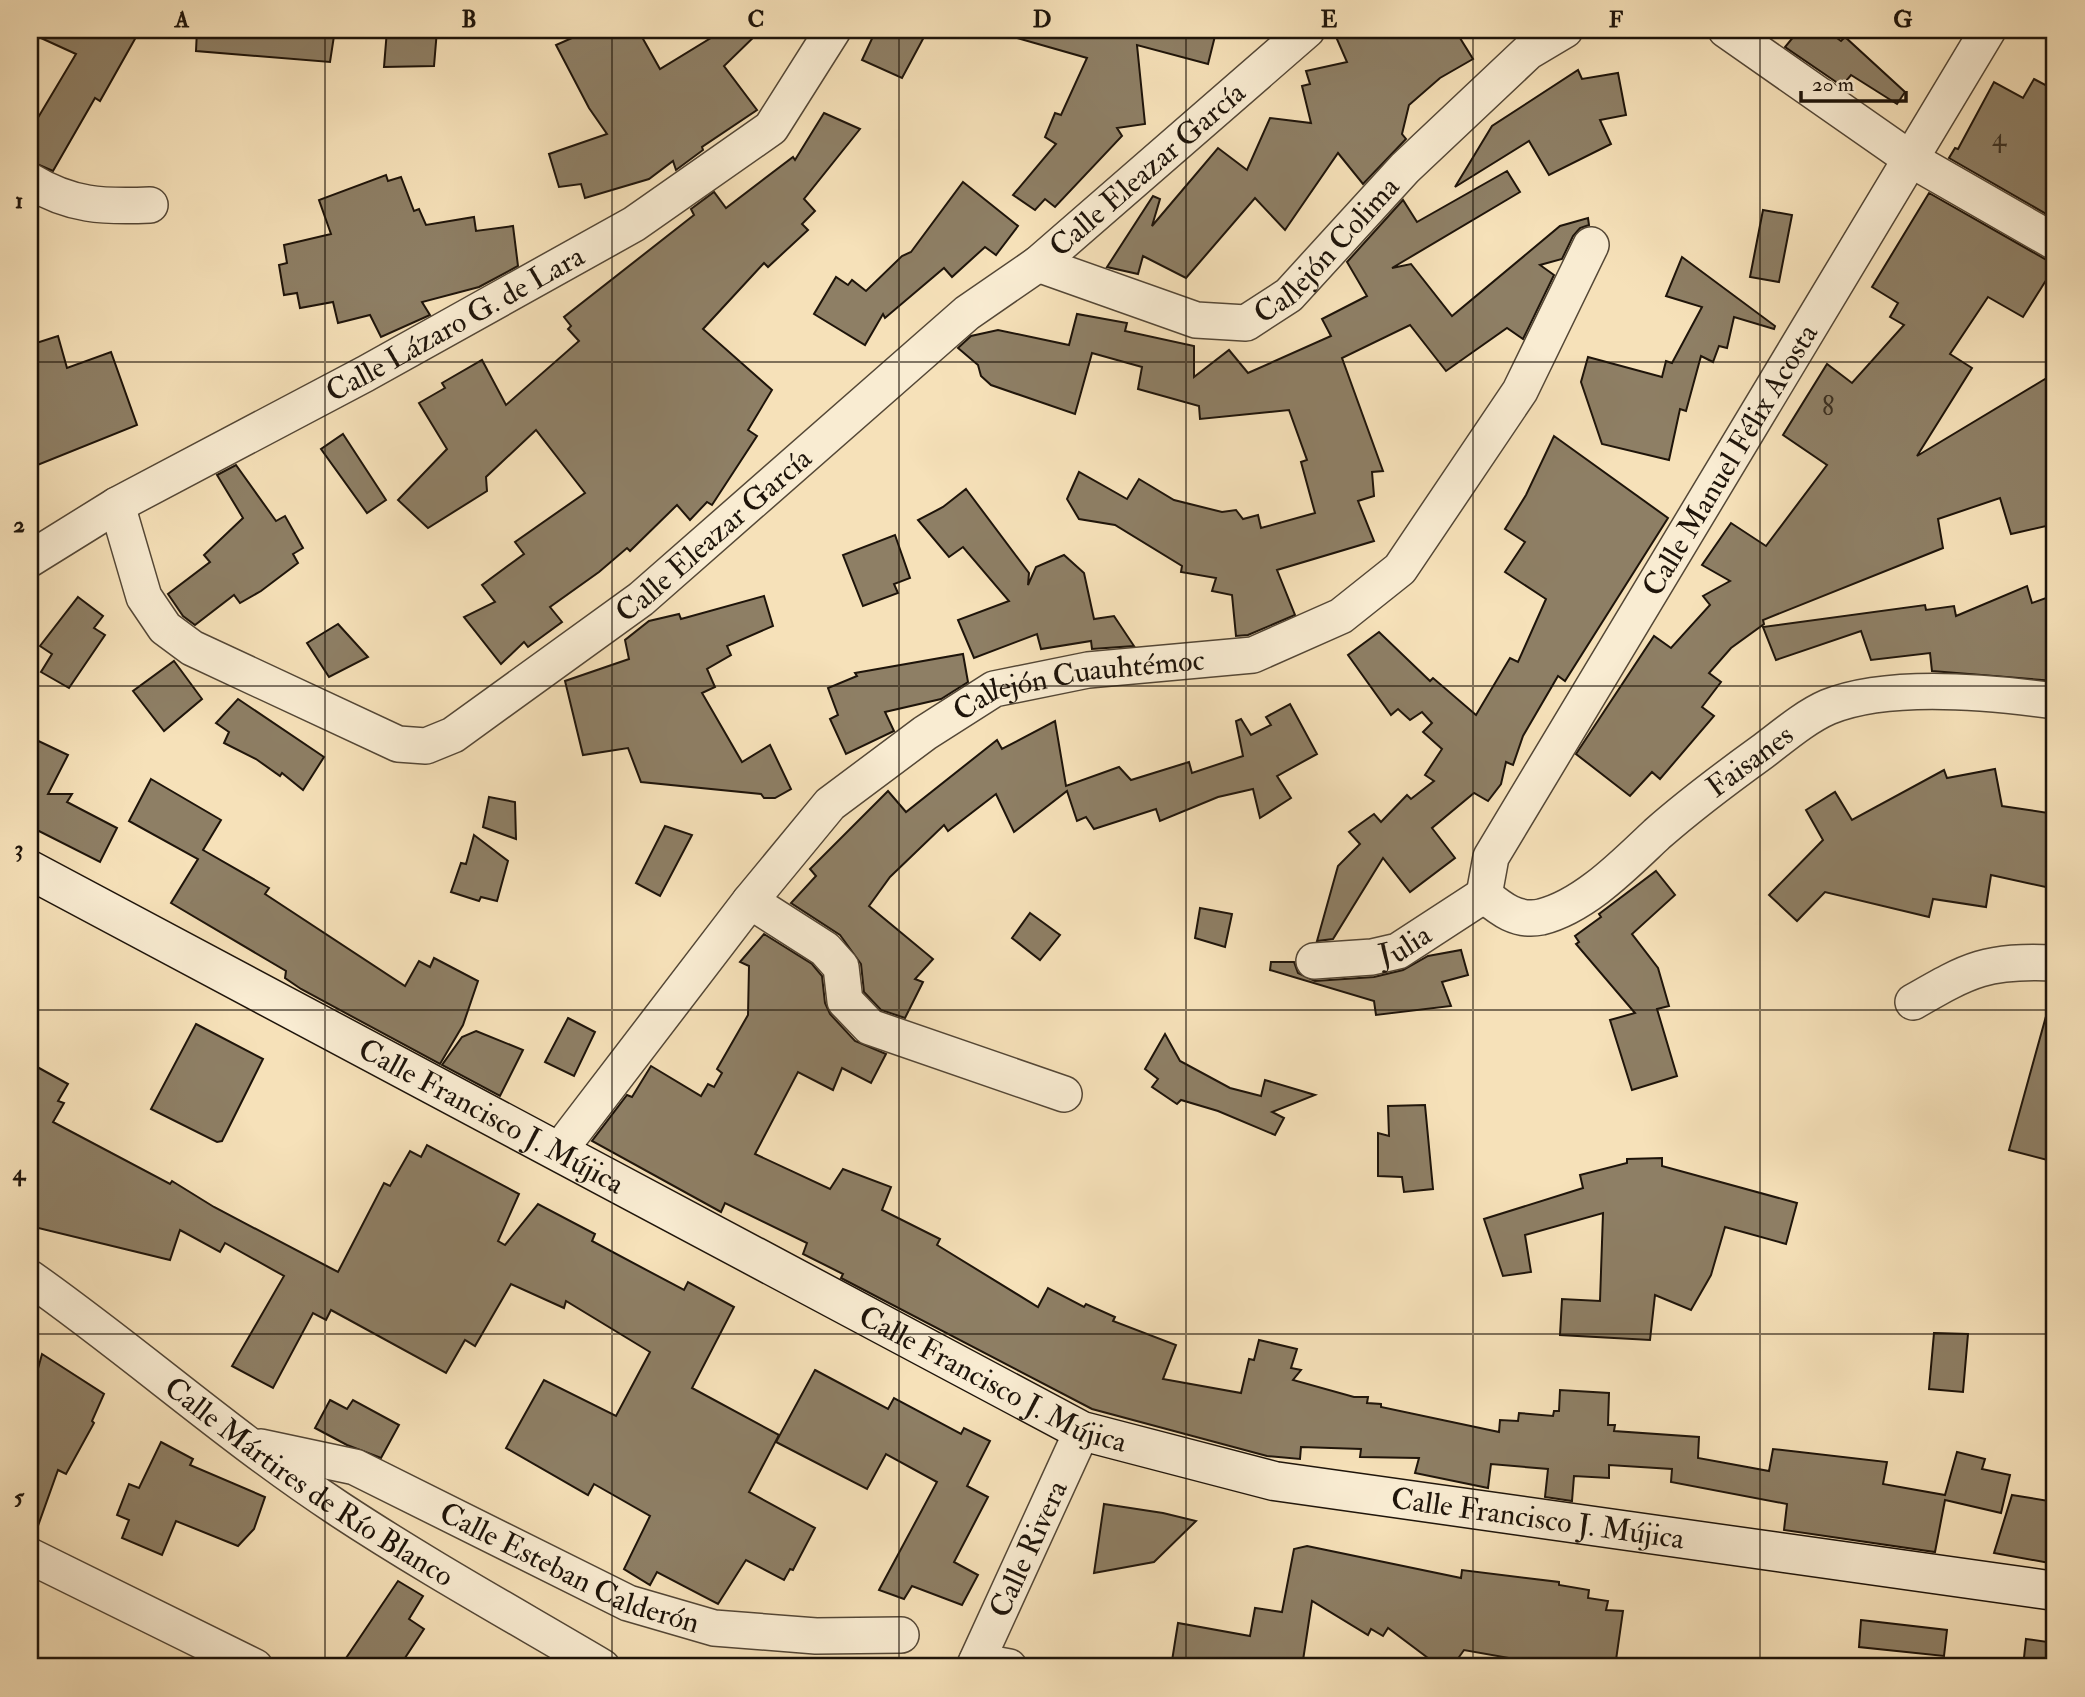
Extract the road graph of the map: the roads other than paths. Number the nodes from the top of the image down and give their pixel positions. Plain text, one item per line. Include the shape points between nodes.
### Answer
1 (833, 30) edge
2 (1307, 30) edge
3 (1565, 30) edge
4 (1726, 30) edge
5 (1987, 30) edge
6 (1912, 160) junction
7 (30, 181) edge
8 (150, 205) dead end
9 (2055, 242) edge
10 (1591, 245) dead end
11 (1038, 264) junction
12 (117, 505) junction
13 (30, 559) edge
14 (2055, 701) edge
15 (30, 870) edge
16 (1484, 895) junction
17 (750, 901) junction
18 (1314, 961) dead end
19 (2055, 963) edge
20 (1913, 1002) dead end
21 (1064, 1094) dead end
22 (558, 1152) junction
23 (30, 1278) edge
24 (1082, 1431) junction
25 (251, 1445) junction
26 (30, 1556) edge
27 (2055, 1591) edge
28 (901, 1635) dead end
29 (987, 1665) edge
30 (255, 1667) edge
31 (602, 1667) edge

1 - 12 street, Calle Lázaro G. de Lara via 771,128 634,224
2 - 11 street, Calle Eleazar García
3 - 11 street, Callejón Colima via 1528,52 1405,168 1289,295 1246,323 1196,320
4 - 6 street
5 - 6 street, Calle Manuel Félix Acosta
6 - 9 street
6 - 16 street, Calle Manuel Félix Acosta via 1491,857
7 - 8 street via 57,197 104,207
10 - 17 street, Callejón Cuauhtémoc via 1520,391 1399,569 1341,616 1253,654 1088,670 994,690 925,733 830,804
11 - 12 street, Calle Eleazar García via 967,313 641,599 453,735 426,747 398,744 192,648 165,628 144,597
12 - 13 street, Calle Lázaro G. de Lara
14 - 16 street, Faisanes via 2007,694 1861,696 1825,708 1687,808 1576,901 1539,917 1508,915
15 - 22 street, Calle Francisco J. Mújica
16 - 18 street, Julia via 1398,951
17 - 21 street via 825,949 841,967 845,1000 870,1027
17 - 22 street, Callejón Cuauhtémoc
19 - 20 street via 2010,961 1966,971
22 - 24 street, Calle Francisco J. Mújica
23 - 25 street, Calle Mártires de Río Blanco
24 - 27 street, Calle Francisco J. Mújica via 1274,1481
24 - 29 street, Calle Rivera
25 - 28 street, Calle Esteban Calderón via 355,1466 628,1603 714,1628 816,1636
25 - 31 street, Calle Mártires de Río Blanco via 338,1508
26 - 30 street

